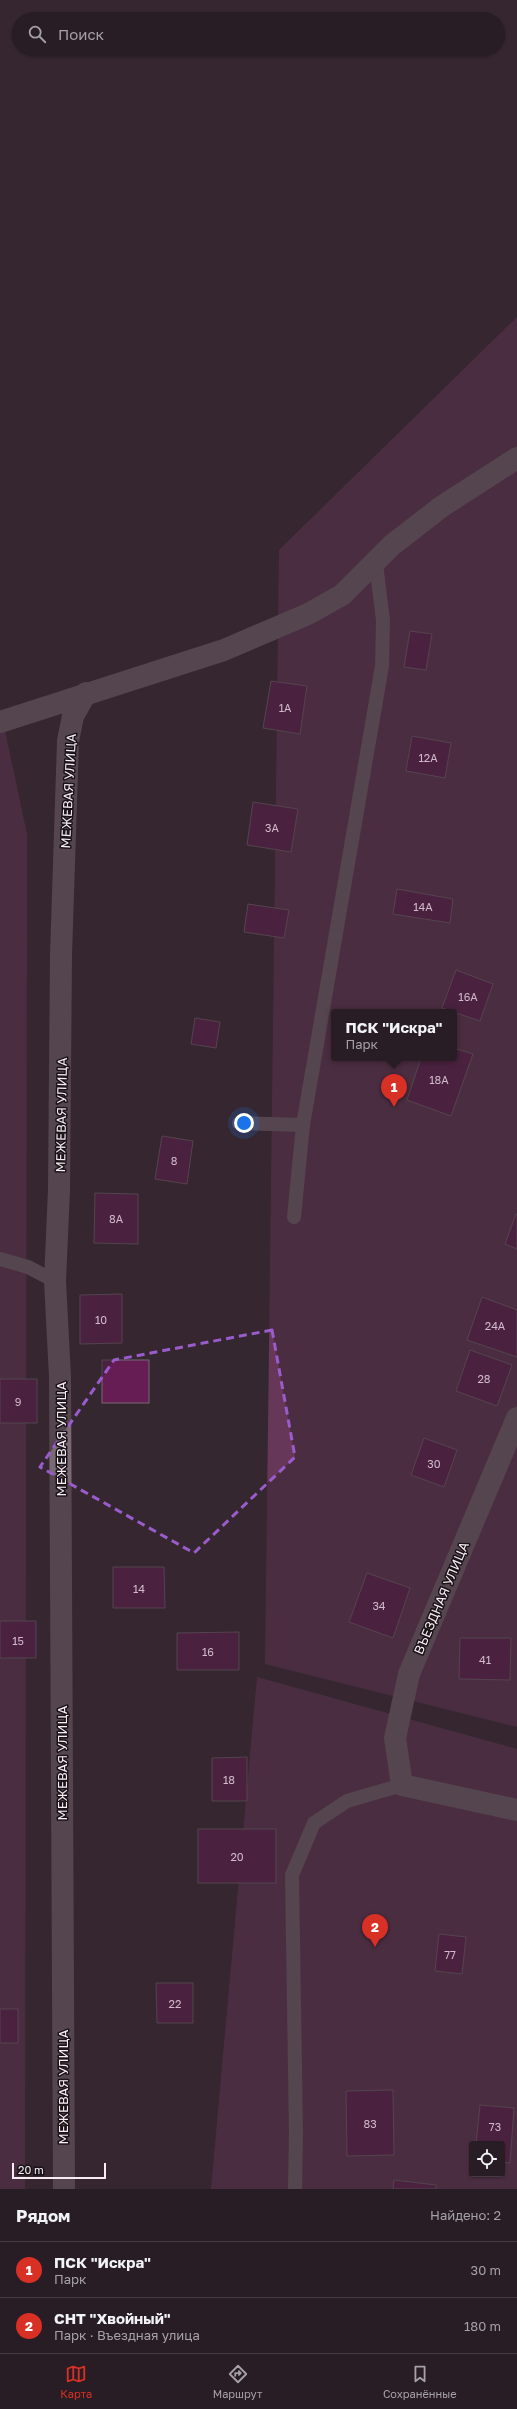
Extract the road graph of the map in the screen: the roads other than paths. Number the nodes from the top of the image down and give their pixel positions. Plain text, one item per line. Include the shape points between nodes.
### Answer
1 (517, 458) edge
2 (376, 564) junction
3 (86, 693) junction
4 (0, 722) edge
5 (239, 1123) dead end
6 (303, 1125) junction
7 (294, 1217) dead end
8 (0, 1259) edge
9 (55, 1281) junction
10 (517, 1418) edge
11 (402, 1785) junction
12 (517, 1810) edge
13 (64, 2189) edge
14 (295, 2189) edge

1 - 2 street via 440,507 392,545
2 - 3 street via 342,595 308,614 224,650
2 - 6 lane via 383,620 382,666
3 - 4 street
3 - 9 street, МЕЖЕВАЯ УЛИЦА via 73,716 68,741 61,955 60,1182
5 - 6 lane
6 - 7 lane
8 - 9 lane via 28,1267
9 - 13 street, МЕЖЕВАЯ УЛИЦА via 60,1377
10 - 11 street, ВЪЕЗДНАЯ УЛИЦА via 408,1674 395,1738
11 - 12 street
11 - 14 lane via 347,1801 314,1823 292,1875

